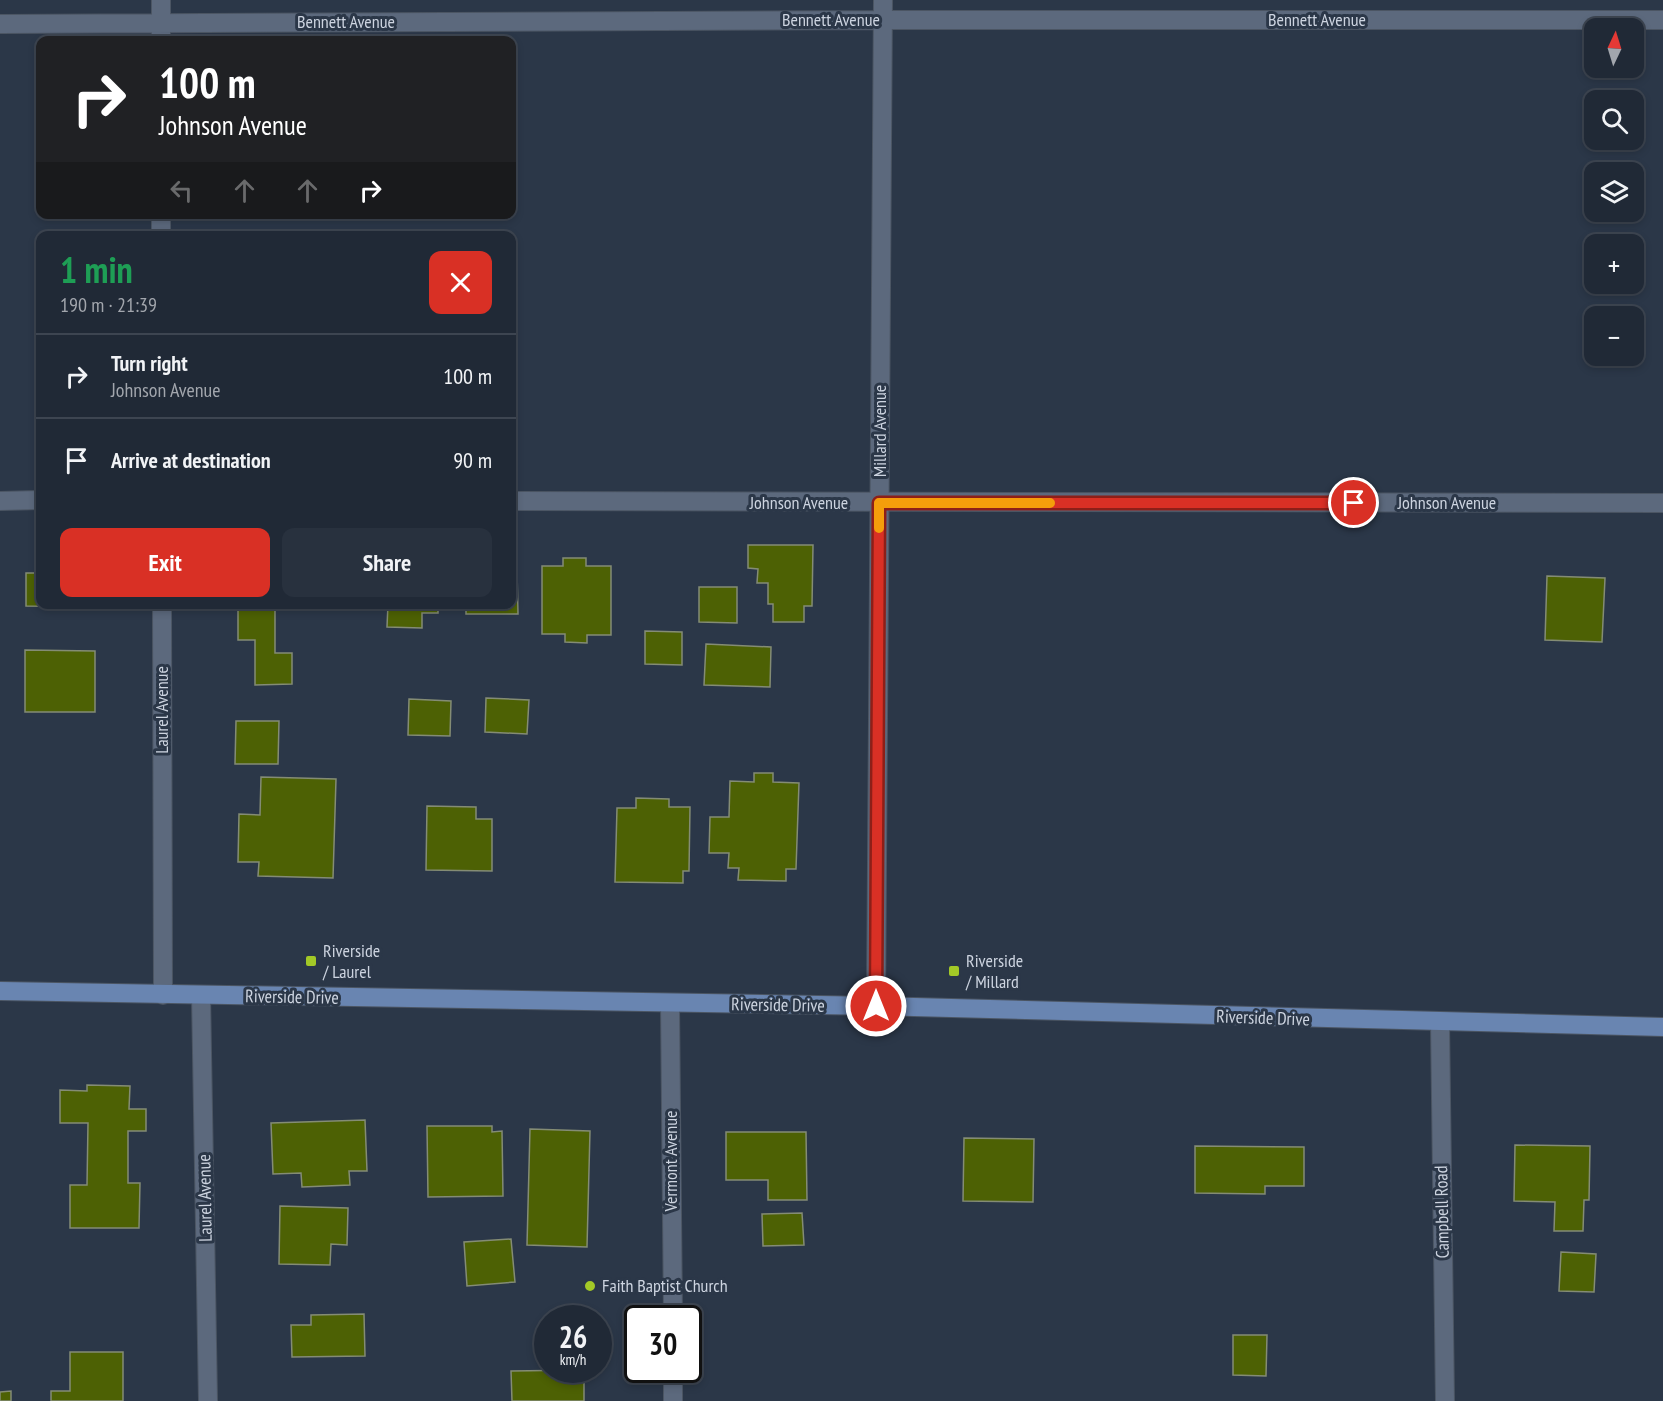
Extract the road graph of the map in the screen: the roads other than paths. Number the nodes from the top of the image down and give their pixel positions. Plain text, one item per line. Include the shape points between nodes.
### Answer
1 (161, 0) edge
2 (883, 0) edge
3 (883, 20) junction
4 (1663, 20) edge
5 (0, 24) edge
6 (161, 32) edge
7 (36, 500) edge
8 (0, 501) edge
9 (516, 501) edge
10 (879, 503) junction
11 (1663, 503) edge
12 (162, 609) edge
13 (0, 992) edge
14 (163, 995) junction
15 (201, 996) junction
16 (670, 1004) junction
17 (876, 1006) junction
18 (1440, 1023) junction
19 (1663, 1027) edge
20 (673, 1305) edge
21 (673, 1383) edge
22 (208, 1401) edge
23 (673, 1401) edge
24 (1445, 1401) edge

1 - 6 street
2 - 3 street, Millard Avenue
3 - 4 street, Bennett Avenue
3 - 6 street, Bennett Avenue
3 - 10 street, Millard Avenue
5 - 6 street, Bennett Avenue
7 - 8 street
9 - 10 street, Johnson Avenue
10 - 11 street, Johnson Avenue
10 - 17 street, Millard Avenue
12 - 14 street, Laurel Avenue
13 - 14 main road, Riverside Drive
14 - 15 main road, Riverside Drive
15 - 16 main road, Riverside Drive
15 - 22 street, Laurel Avenue
16 - 17 main road, Riverside Drive
16 - 20 street, Vermont Avenue
17 - 18 main road, Riverside Drive
18 - 19 main road, Riverside Drive
18 - 24 street, Campbell Road
21 - 23 street

